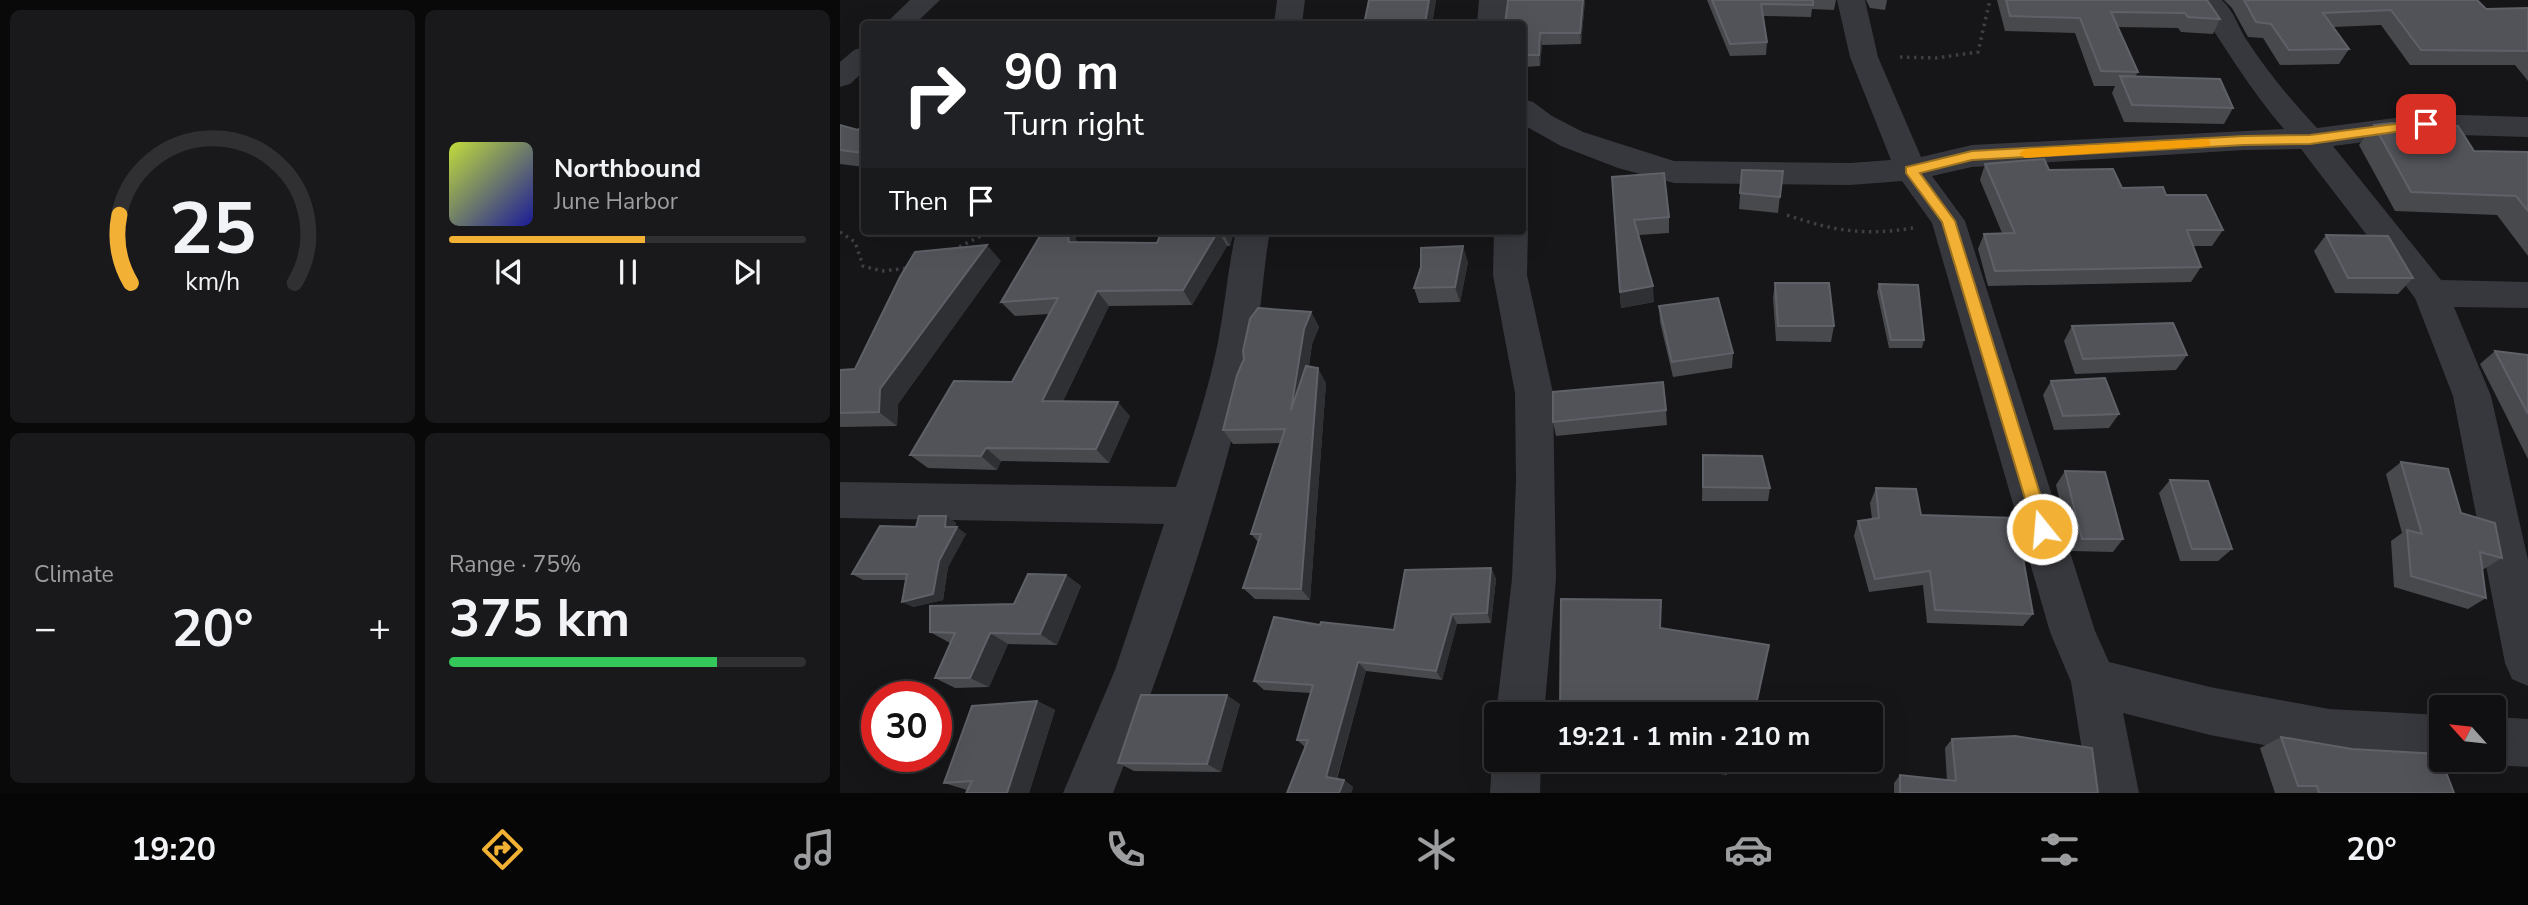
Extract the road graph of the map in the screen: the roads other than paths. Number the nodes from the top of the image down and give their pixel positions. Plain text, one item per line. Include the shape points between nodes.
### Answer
1 (926, 0) edge
2 (1291, 0) edge
3 (1493, 0) edge
4 (1851, 0) edge
5 (2207, 0) edge
6 (902, 21) edge
7 (1288, 21) edge
8 (1491, 21) edge
9 (861, 58) edge
10 (840, 78) edge
11 (1526, 113) edge
12 (2528, 127) edge
13 (2310, 139) junction
14 (1911, 170) junction
15 (1252, 235) edge
16 (1511, 235) edge
17 (2431, 293) junction
18 (2528, 295) edge
19 (840, 500) edge
20 (1190, 506) junction
21 (2528, 663) edge
22 (2094, 682) junction
23 (1521, 702) edge
24 (2429, 737) edge
25 (2506, 742) edge
26 (2528, 743) edge
27 (1516, 772) edge
28 (1088, 793) edge
29 (1514, 793) edge
30 (2114, 793) edge

1 - 6 street
2 - 7 street
3 - 8 street
4 - 14 street via 1864,57
5 - 13 street via 2280,106
9 - 10 street
11 - 14 street via 1572,139 1674,172
12 - 13 street via 2426,124
13 - 14 street via 1972,156
13 - 17 street
14 - 22 street via 1948,221 2073,632
15 - 20 street via 1237,343
16 - 23 street via 1510,275 1534,393 1536,481 1534,579
17 - 18 street
17 - 21 street via 2472,396
19 - 20 street
20 - 28 street via 1138,670
22 - 24 street via 2210,711 2329,733
22 - 30 street
25 - 26 street
27 - 29 street

